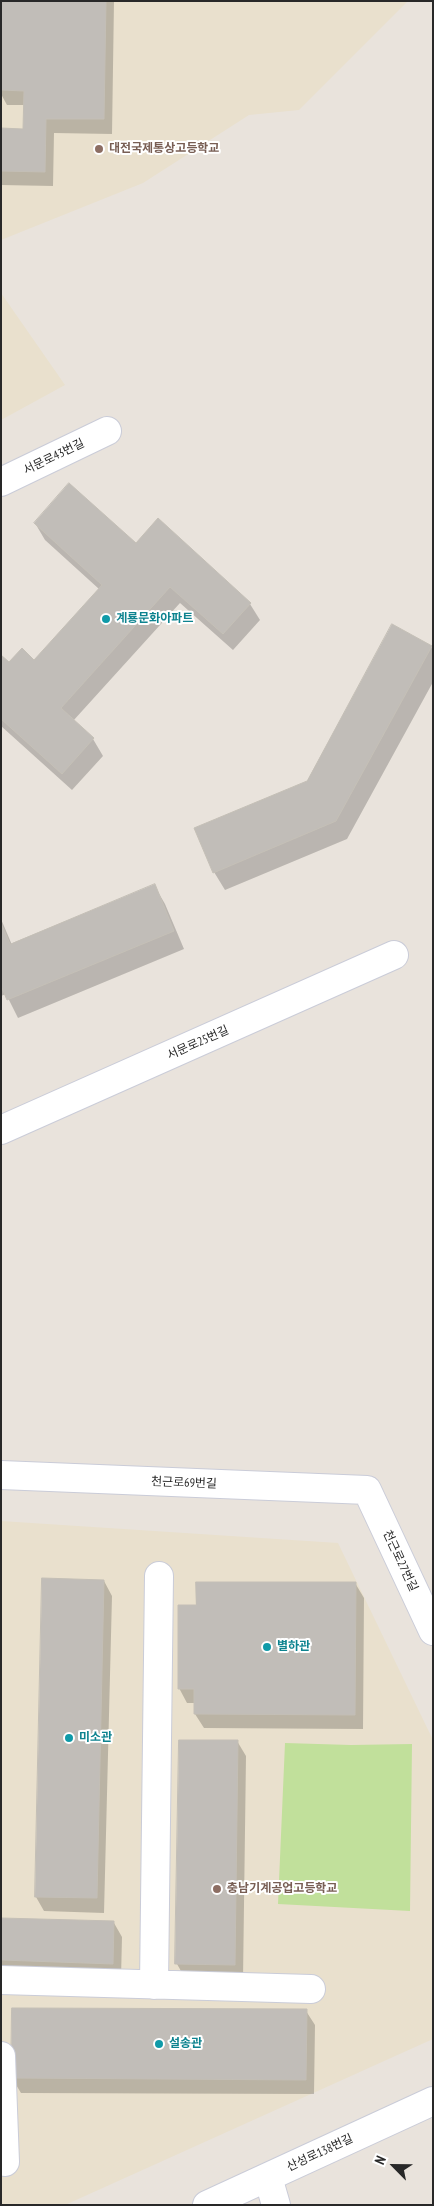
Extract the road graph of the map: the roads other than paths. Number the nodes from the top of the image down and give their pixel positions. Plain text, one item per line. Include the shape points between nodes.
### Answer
1 (107, 431) dead end
2 (1, 482) edge
3 (394, 955) dead end
4 (1, 1130) edge
5 (1, 1475) edge
6 (367, 1490) joint
7 (159, 1576) dead end
8 (433, 1631) edge
9 (1, 1980) edge
10 (154, 1984) junction
11 (311, 1989) dead end
12 (1, 2056) edge
13 (433, 2101) edge
14 (5, 2162) dead end
15 (268, 2177) junction
16 (207, 2205) edge
17 (276, 2205) edge

1 - 2 street, 서문로43번길
3 - 4 street, 서문로25번길
5 - 6 street, 천근로69번길
6 - 8 street, 천근로27번길
7 - 10 street
9 - 10 street
10 - 11 street
12 - 14 street
13 - 15 street, 산성로138번길
15 - 16 street, 산성로138번길
15 - 17 street

